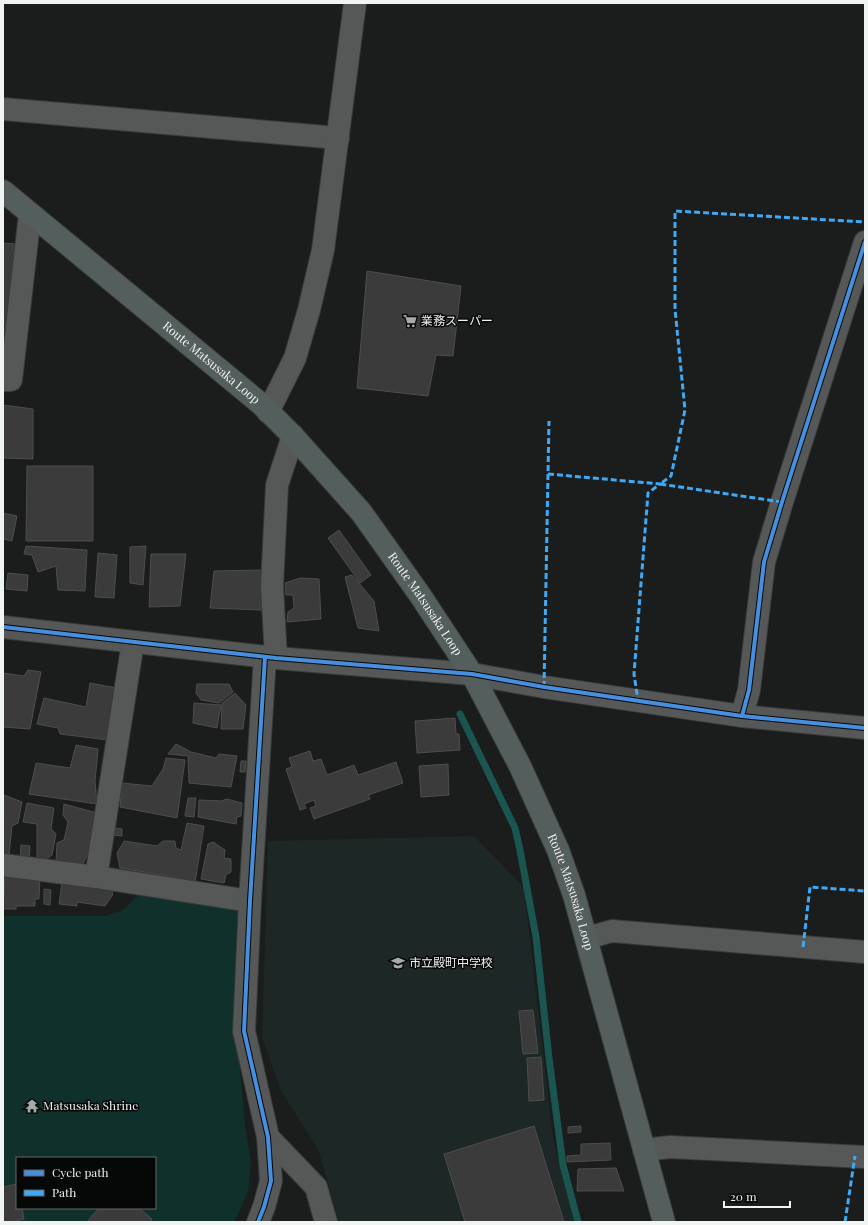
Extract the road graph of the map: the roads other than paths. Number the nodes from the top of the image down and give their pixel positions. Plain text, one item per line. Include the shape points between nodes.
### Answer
1 (354, 3) edge
2 (3, 110) edge
3 (338, 138) junction
4 (3, 191) edge
5 (30, 214) junction
6 (865, 242) edge
7 (3, 380) edge
8 (268, 412) junction
9 (293, 436) junction
10 (3, 627) edge
11 (134, 642) junction
12 (271, 657) junction
13 (472, 674) junction
14 (742, 716) junction
15 (865, 728) edge
16 (3, 865) edge
17 (96, 877) junction
18 (250, 901) junction
19 (587, 938) junction
20 (865, 952) edge
21 (268, 1137) junction
22 (644, 1150) junction
23 (865, 1157) edge
24 (258, 1222) edge
25 (326, 1222) edge
26 (664, 1222) edge

1 - 3 street
2 - 3 street
3 - 8 street via 323,250 309,310 295,358
4 - 5 main road, Route Matsusaka Loop
5 - 7 street via 11,380
5 - 8 main road, Route Matsusaka Loop
6 - 14 street via 764,562 748,690
8 - 9 main road, Route Matsusaka Loop
9 - 12 street via 277,485
9 - 13 main road, Route Matsusaka Loop via 361,512
10 - 11 street
11 - 12 street
11 - 17 street
12 - 13 street
12 - 18 street
13 - 14 street
13 - 19 main road, Route Matsusaka Loop via 520,766 558,850
14 - 15 street
16 - 17 street
17 - 18 street
18 - 21 street via 244,1031
19 - 20 street via 612,931
19 - 22 main road, Route Matsusaka Loop
21 - 24 street via 271,1181
21 - 25 street via 316,1187
22 - 23 street via 670,1147
22 - 26 main road, Route Matsusaka Loop

